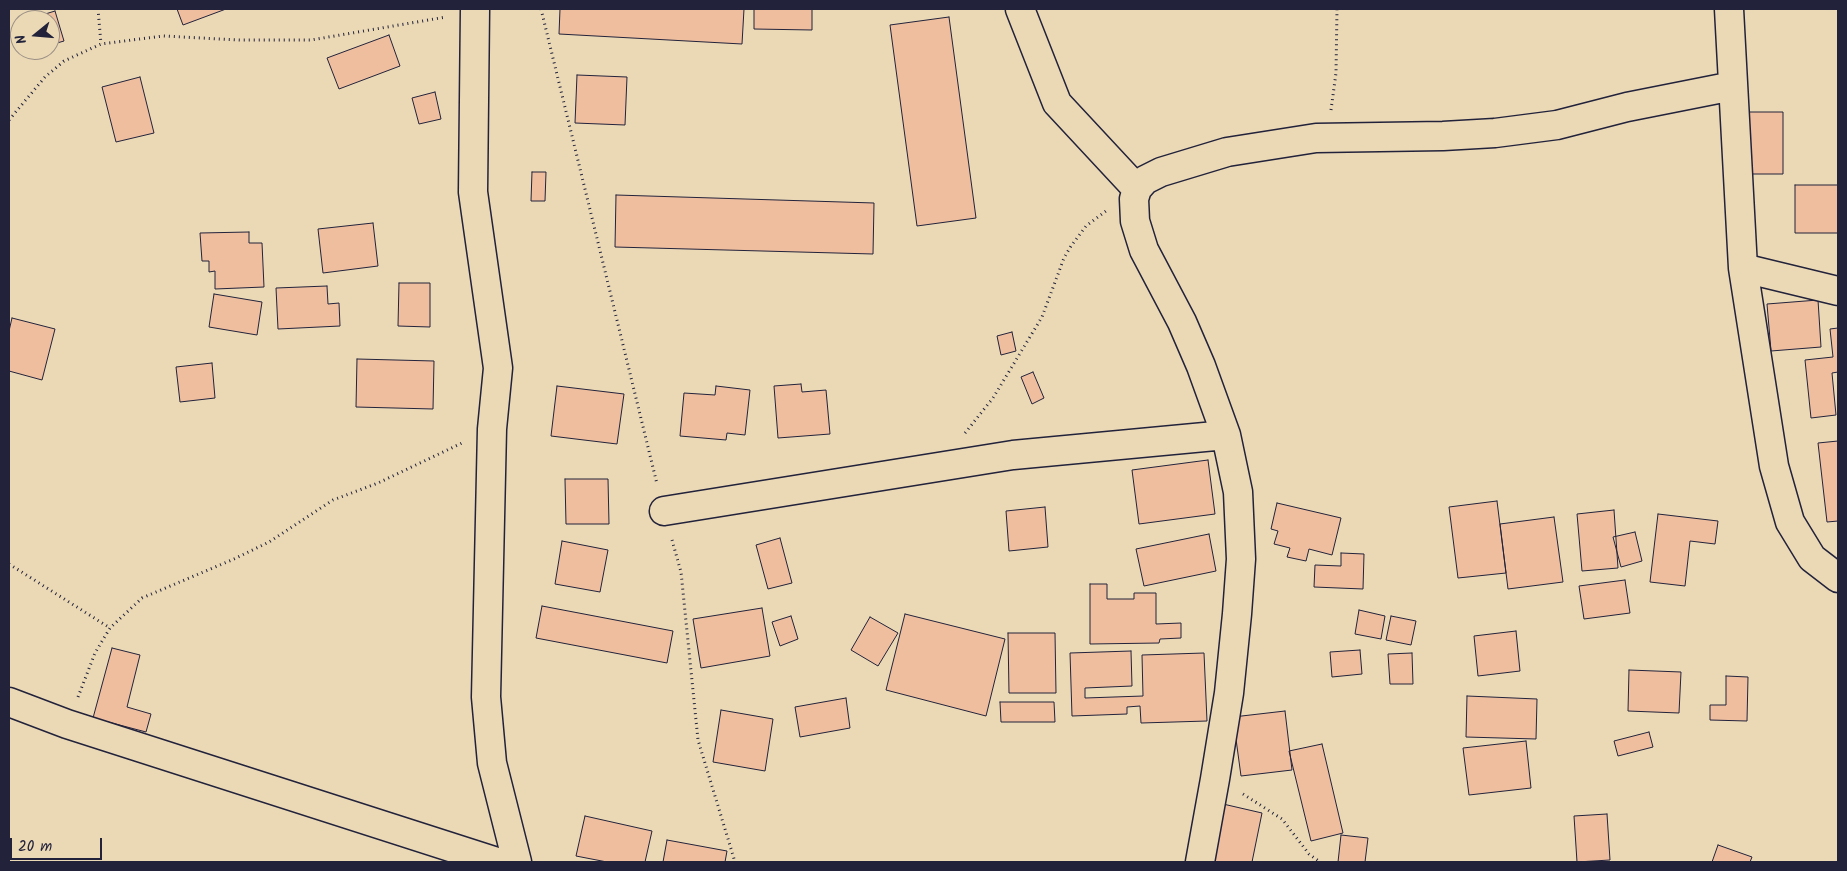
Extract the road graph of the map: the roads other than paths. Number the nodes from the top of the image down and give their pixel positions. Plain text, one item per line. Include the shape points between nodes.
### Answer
1 (1020, 9) edge
2 (1729, 9) edge
3 (475, 10) edge
4 (1733, 86) junction
5 (1136, 194) junction
6 (1743, 268) junction
7 (1838, 291) edge
8 (1226, 434) junction
9 (664, 511) road end
10 (1838, 578) edge
11 (9, 702) edge
12 (497, 862) edge
13 (517, 862) edge
14 (1200, 862) edge

1 - 5 street via 1057,103
2 - 4 street
3 - 13 street via 472,192 498,368 492,429 486,696 492,764
4 - 5 street via 1556,124 1494,133 1316,138 1227,152 1161,172 1145,180
4 - 6 street
5 - 8 street via 1135,221 1144,250 1182,322
6 - 7 street
6 - 10 street via 1774,466 1790,522 1812,558
8 - 9 street via 1013,455
8 - 14 street via 1238,492 1242,559 1229,693
11 - 12 street via 67,724

